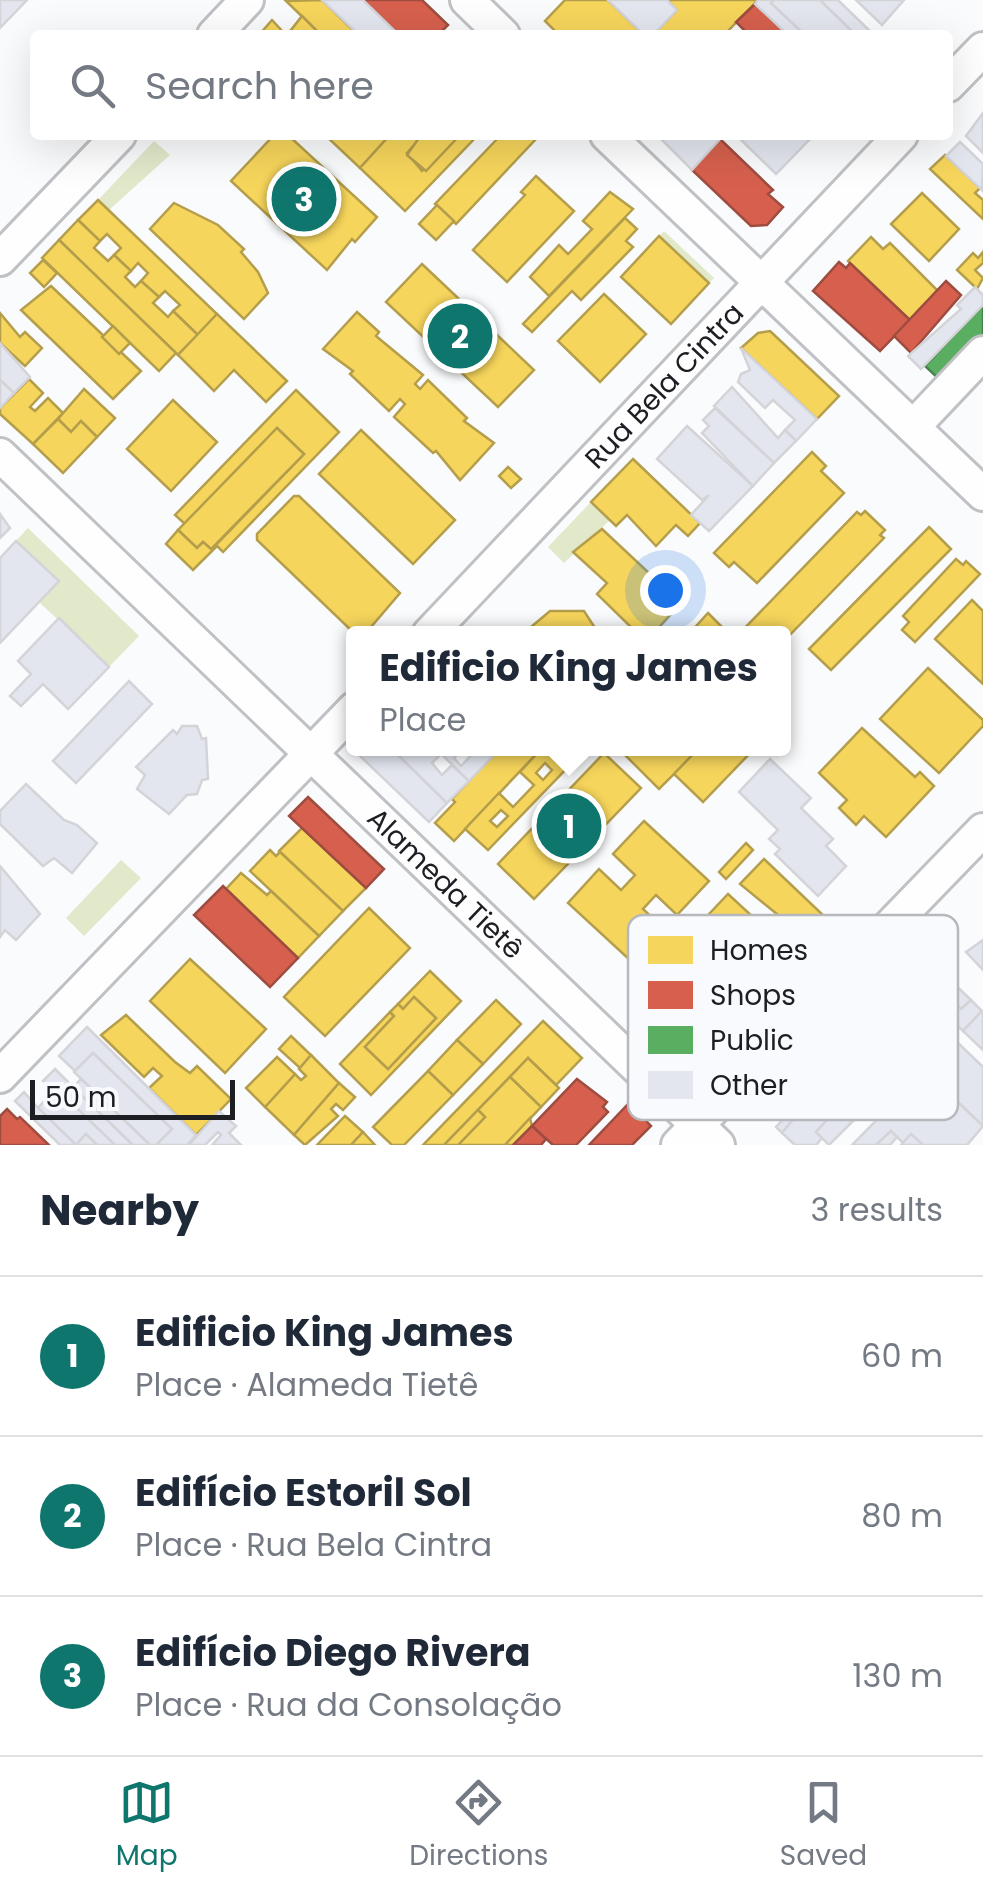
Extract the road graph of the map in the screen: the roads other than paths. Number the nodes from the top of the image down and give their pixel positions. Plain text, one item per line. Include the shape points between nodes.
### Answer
1 (247, 0) edge
2 (467, 0) edge
3 (219, 30) edge
4 (498, 30) edge
5 (983, 49) edge
6 (953, 81) edge
7 (115, 140) edge
8 (611, 140) edge
9 (896, 140) edge
10 (0, 259) edge
11 (759, 283) junction
12 (983, 353) edge
13 (913, 427) junction
14 (0, 455) edge
15 (983, 494) edge
16 (437, 626) edge
17 (346, 718) edge
18 (310, 752) junction
19 (983, 830) edge
20 (904, 915) edge
21 (628, 1068) edge
22 (0, 1076) edge
23 (680, 1120) edge
24 (698, 1138) edge

1 - 3 street
2 - 4 street
5 - 6 street
7 - 10 street
8 - 11 street
9 - 11 street, Rua Bela Cintra
11 - 13 street
11 - 16 street, Rua Bela Cintra
12 - 13 street
13 - 15 street
14 - 18 street, Alameda Tietê
17 - 18 street
18 - 21 street, Alameda Tietê
18 - 22 street
19 - 20 street
23 - 24 street, Alameda Tietê

